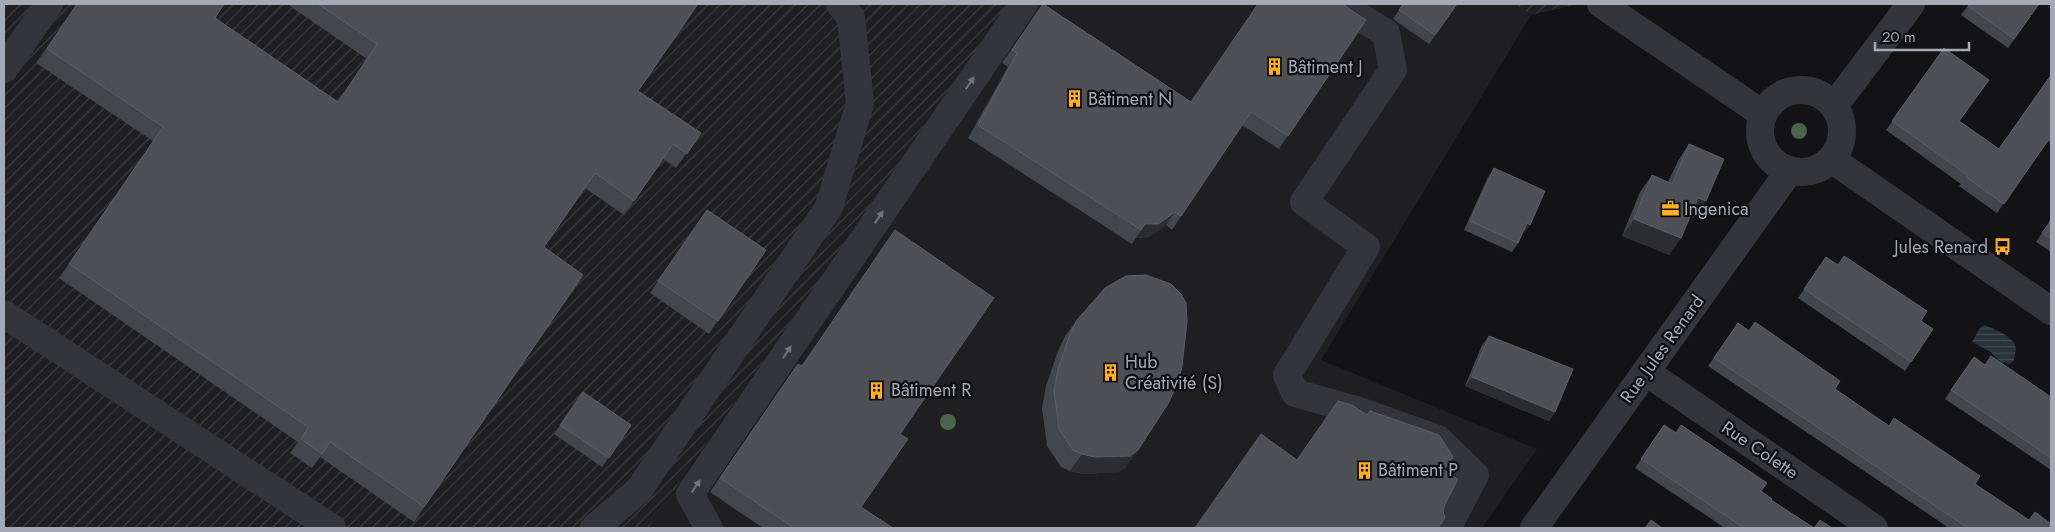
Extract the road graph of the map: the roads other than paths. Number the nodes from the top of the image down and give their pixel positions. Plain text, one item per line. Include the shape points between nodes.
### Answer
1 (49, 4) edge
2 (840, 4) edge
3 (1024, 4) edge
4 (1339, 4) edge
5 (1601, 4) edge
6 (1911, 4) edge
7 (4, 69) edge
8 (1834, 106) junction
9 (1763, 114) junction
10 (1831, 159) junction
11 (1790, 170) junction
12 (2051, 312) edge
13 (4, 314) edge
14 (1646, 372) junction
15 (332, 528) edge
16 (594, 528) edge
17 (709, 528) edge
18 (1447, 528) edge
19 (1534, 528) edge
20 (1874, 528) edge

1 - 7 street
2 - 16 street via 851,18 860,103 829,207 639,490
17 -> 3 street via 690,494
4 - 18 street via 1386,33 1393,70 1304,202 1366,247 1287,375 1295,392 1438,439 1475,475
5 - 9 street
6 - 8 street
8 - 9 street via 1821,95 1805,89 1788,91 1773,100
8 - 10 street via 1841,123 1841,142
9 - 11 street via 1760,131 1763,148 1774,162
10 - 11 street via 1819,168 1804,172
10 - 12 street
11 - 14 street, Rue Jules Renard
13 - 15 street
14 - 19 street, Rue Jules Renard
14 - 20 street, Rue Colette

